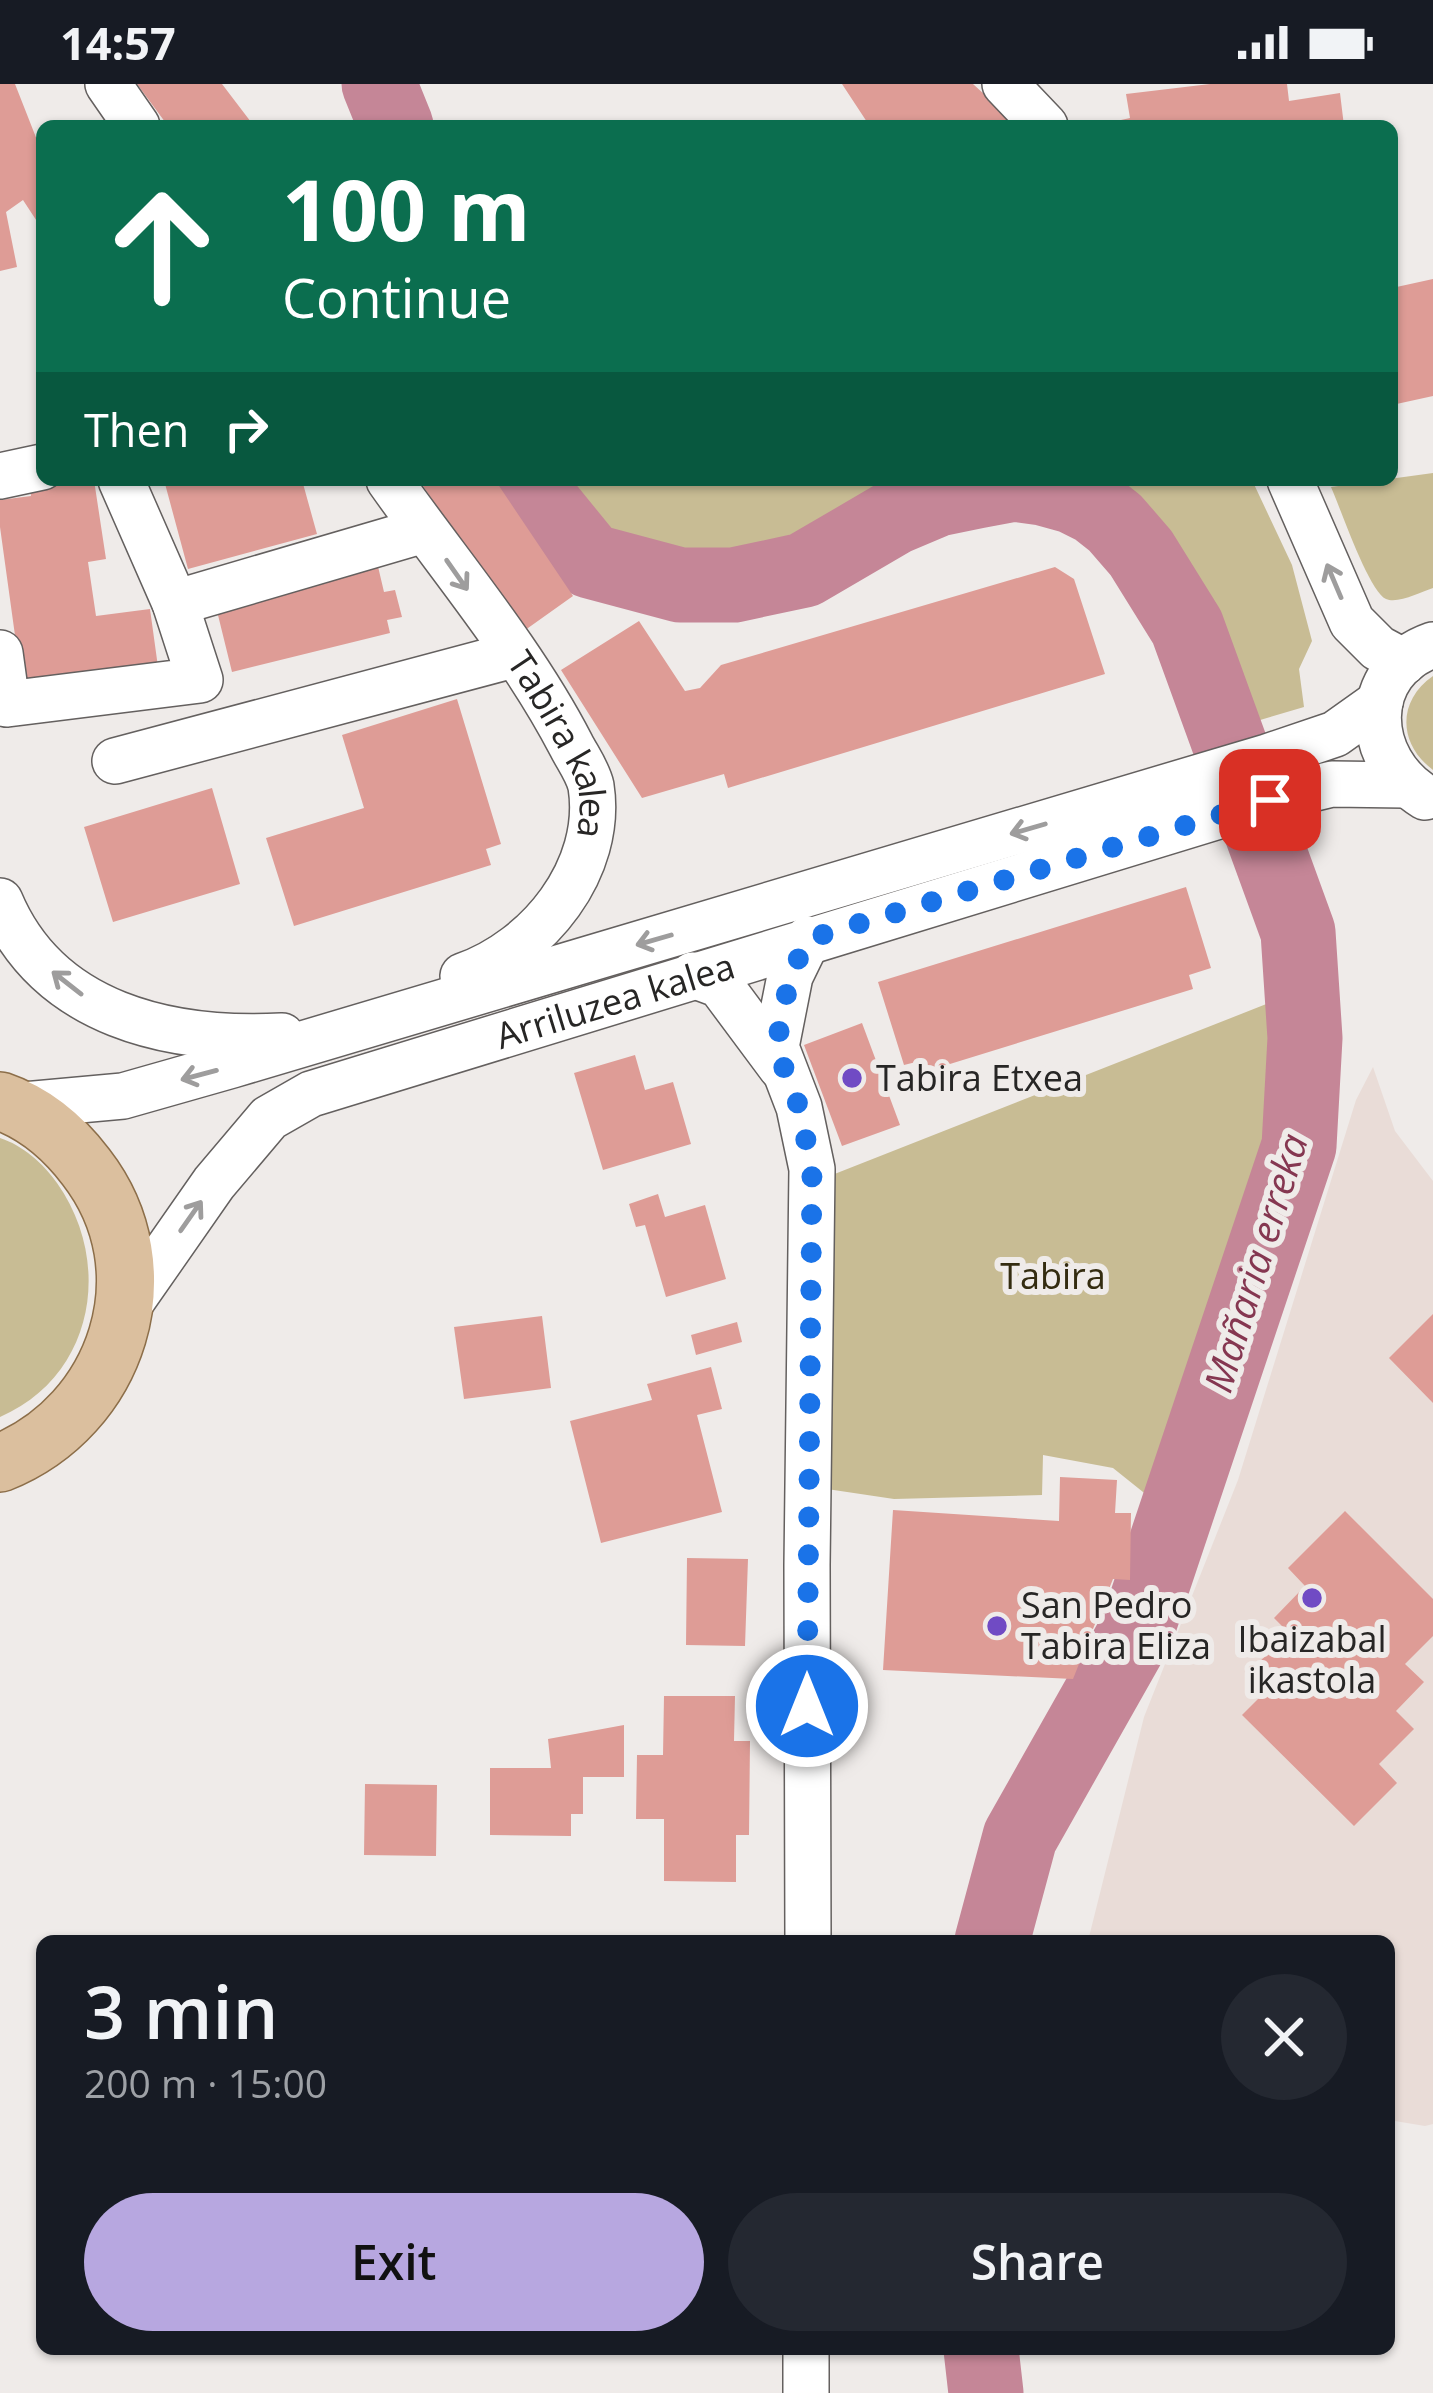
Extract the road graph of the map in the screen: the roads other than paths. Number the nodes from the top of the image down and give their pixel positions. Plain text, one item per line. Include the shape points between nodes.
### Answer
1 (108, 84) edge
2 (1006, 84) edge
3 (133, 120) edge
4 (1039, 120) edge
5 (36, 468) edge
6 (0, 476) edge
7 (125, 486) edge
8 (393, 486) edge
9 (1294, 486) edge
10 (424, 530) junction
11 (175, 602) junction
12 (0, 653) edge
13 (1418, 654) edge
14 (513, 655) junction
15 (1380, 702) junction
16 (115, 761) dead end
17 (1277, 776) junction
18 (1419, 793) edge
19 (1145, 816) junction
20 (0, 901) edge
21 (808, 939) junction
22 (693, 975) junction
23 (382, 1020) junction
24 (339, 1033) junction
25 (781, 1067) junction
26 (6, 1103) edge
27 (124, 1312) junction
28 (8, 1472) edge
29 (808, 1935) edge
30 (806, 2355) edge
31 (806, 2393) edge

1 - 3 street
2 - 4 street
5 - 6 street
7 - 11 street
8 - 10 street, Tabira kalea
13 -> 9 street via 1378,648 1352,622
10 - 11 street
10 -> 14 street, Tabira kalea
11 - 12 street via 200,680 7,704
13 - 15 street, Arriluzea kalea via 1389,680
14 - 16 street
14 - 23 street, Tabira kalea via 590,783 590,829 578,874 547,922 490,967 428,988
15 - 17 street, Arriluzea kalea
15 - 18 street, Arriluzea kalea via 1381,748
17 - 18 street, Arriluzea kalea
17 - 19 street, Arriluzea kalea
19 - 21 street, Arriluzea kalea
19 -> 23 street, Arriluzea kalea
24 -> 20 street via 187,1035 115,1016 63,982 26,945
21 - 22 street, Arriluzea kalea
21 - 25 street via 779,1024
22 - 25 street via 720,985
27 -> 22 street, Arriluzea kalea via 269,1118 347,1081
23 - 24 street, Arriluzea kalea
24 -> 26 street, Arriluzea kalea via 123,1096
25 - 29 street via 812,1169
26 - 27 main road via 65,1140 104,1190 124,1249
27 - 28 main road via 107,1369 72,1417
30 - 31 street

